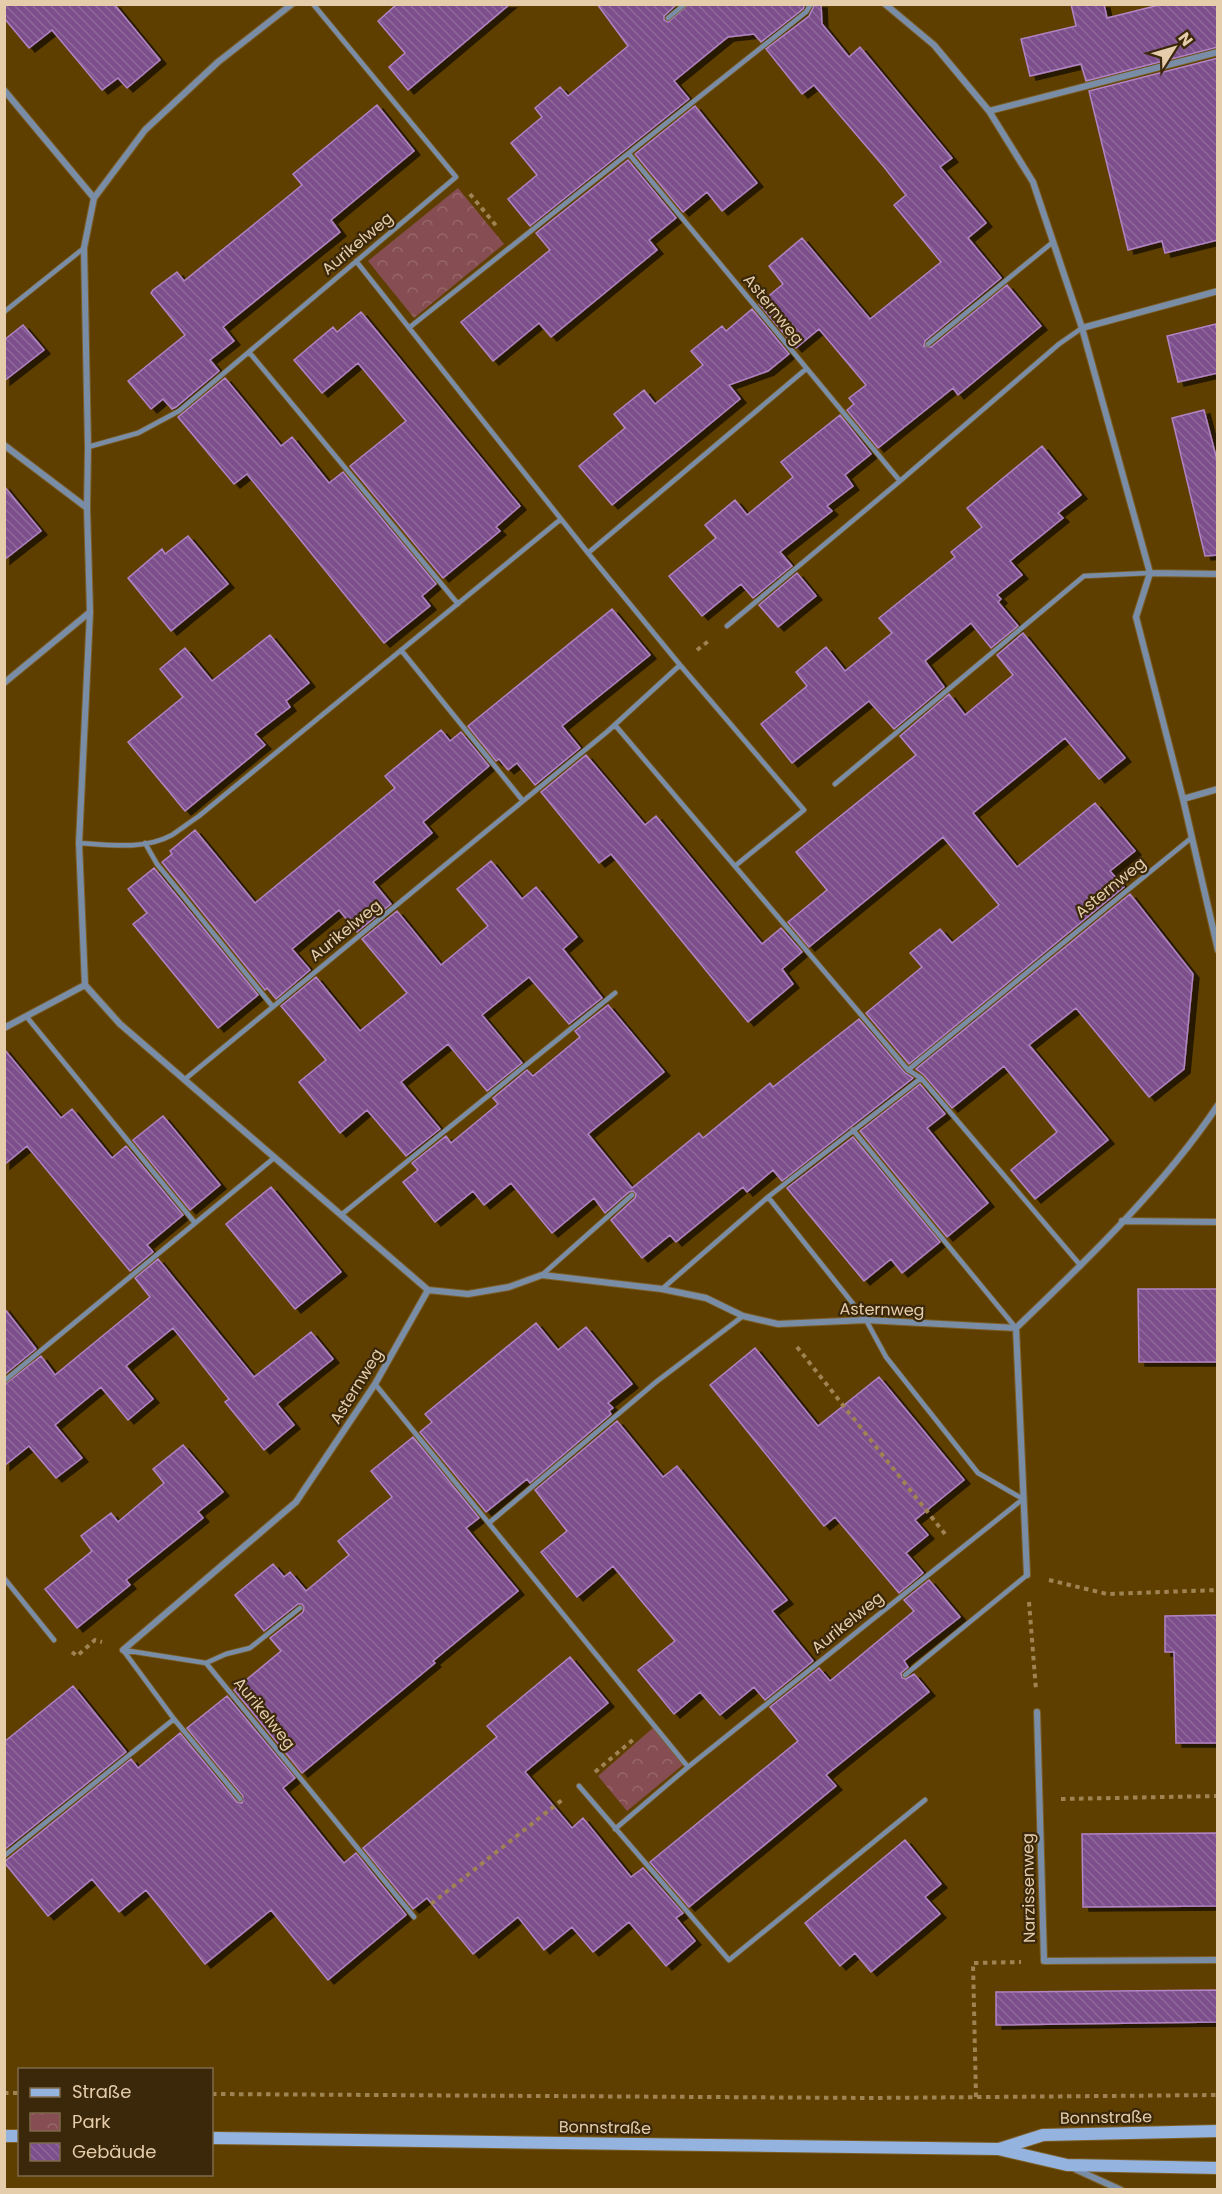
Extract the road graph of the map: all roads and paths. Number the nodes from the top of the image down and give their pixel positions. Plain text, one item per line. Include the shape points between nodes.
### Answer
1 (292, 4) edge
2 (313, 4) edge
3 (685, 4) edge
4 (811, 4) edge
5 (885, 4) edge
6 (668, 18) dead end
7 (1218, 52) edge
8 (4, 90) edge
9 (989, 111) junction
10 (629, 154) junction
11 (456, 177) junction
12 (94, 198) junction
13 (1053, 242) junction
14 (512, 245) junction
15 (84, 248) junction
16 (356, 261) junction
17 (1218, 291) edge
18 (4, 312) edge
19 (410, 327) junction
20 (1082, 328) junction
21 (928, 344) dead end
22 (249, 352) junction
23 (806, 369) junction
24 (4, 445) edge
25 (88, 447) junction
26 (900, 481) junction
27 (87, 508) junction
28 (561, 519) junction
29 (588, 553) junction
30 (1150, 573) junction
31 (1218, 574) edge
32 (458, 604) junction
33 (90, 612) junction
34 (727, 626) joint
35 (401, 650) junction
36 (680, 665) junction
37 (4, 683) edge
38 (615, 724) junction
39 (835, 784) dead end
40 (1218, 789) edge
41 (1183, 799) junction
42 (523, 801) junction
43 (1190, 839) junction
44 (79, 843) junction
45 (145, 843) junction
46 (735, 866) junction
47 (1218, 950) edge
48 (85, 984) junction
49 (615, 993) dead end
50 (273, 1007) junction
51 (26, 1016) junction
52 (4, 1028) edge
53 (908, 1070) junction
54 (921, 1078) junction
55 (184, 1080) junction
56 (1218, 1105) edge
57 (853, 1130) junction
58 (274, 1158) junction
59 (632, 1196) dead end
60 (768, 1197) junction
61 (341, 1215) junction
62 (1122, 1221) junction
63 (1218, 1222) edge
64 (195, 1224) junction
65 (1081, 1266) junction
66 (542, 1275) junction
67 (662, 1289) junction
68 (428, 1290) junction
69 (743, 1316) junction
70 (866, 1320) junction
71 (778, 1324) junction
72 (1016, 1328) junction
73 (4, 1381) edge
74 (375, 1384) junction
75 (1023, 1499) junction
76 (489, 1523) junction
77 (959, 1551) junction
78 (1027, 1575) junction
79 (4, 1578) edge
80 (1218, 1590) edge
81 (300, 1608) dead end
82 (54, 1640) joint
83 (123, 1650) junction
84 (206, 1663) junction
85 (905, 1675) dead end
86 (1037, 1712) joint
87 (174, 1719) junction
88 (653, 1723) junction
89 (688, 1767) junction
90 (579, 1786) junction
91 (1218, 1796) edge
92 (240, 1799) dead end
93 (925, 1800) dead end
94 (1040, 1800) junction
95 (615, 1829) junction
96 (4, 1856) edge
97 (414, 1917) joint
98 (1218, 1960) edge
99 (1044, 1961) junction
100 (213, 2094) edge
101 (1218, 2095) edge
102 (976, 2097) junction
103 (1218, 2132) edge
104 (213, 2138) edge
105 (998, 2149) junction
106 (1067, 2165) junction
107 (1218, 2168) edge
108 (1121, 2190) edge

1 - 12 street via 218,62 145,130
2 - 11 lane
3 - 6 lane
4 - 10 lane
5 - 9 street via 934,45
7 - 9 street
8 - 12 street
9 - 13 street via 1033,182
10 - 14 lane
10 - 23 lane, Asternweg
11 - 14 path
11 - 16 lane, Aurikelweg
12 - 15 street
13 - 20 street
13 - 21 lane
14 - 19 lane
15 - 18 lane
15 - 25 street
16 - 19 lane
16 - 22 lane, Aurikelweg
17 - 20 street
19 - 28 lane
20 - 26 lane
20 - 30 street
22 - 25 lane, Aurikelweg via 179,411 138,433
22 - 32 lane
23 - 26 lane, Asternweg
23 - 29 lane
24 - 27 street
25 - 27 street
26 - 34 lane
27 - 33 street
28 - 29 lane
28 - 32 lane
29 - 36 lane
30 - 31 street
30 - 39 lane via 1084,576
30 - 41 street via 1136,617
32 - 35 lane
33 - 37 street
33 - 44 street
34 - 36 path
35 - 42 lane
35 - 45 lane via 199,816 170,836
36 - 38 lane, Aurikelweg
36 - 46 lane via 804,810
38 - 42 lane, Aurikelweg
38 - 46 lane
40 - 41 street
41 - 43 street
42 - 50 lane, Aurikelweg
43 - 47 street
43 - 53 lane, Asternweg
44 - 45 lane
44 - 48 street
45 - 50 lane via 157,864
46 - 53 lane
48 - 51 street
48 - 55 street via 120,1024
49 - 61 lane
50 - 55 lane, Aurikelweg
51 - 52 street
51 - 64 lane
53 - 54 lane
54 - 57 lane
54 - 65 lane
55 - 58 street
56 - 62 street via 1193,1142
57 - 60 lane
57 - 72 lane
58 - 61 street
58 - 64 lane
59 - 66 lane
60 - 67 lane
60 - 70 lane
61 - 68 street
62 - 63 street
62 - 65 street
64 - 73 lane
65 - 72 street
66 - 67 street, Asternweg
66 - 68 street, Asternweg via 509,1287 468,1294
67 - 69 street, Asternweg via 706,1298
68 - 74 street, Asternweg
69 - 71 street, Asternweg
69 - 76 lane via 656,1382
70 - 71 street, Asternweg
70 - 72 street, Asternweg
70 - 75 lane via 886,1357 978,1473
71 - 77 path
72 - 75 street
74 - 76 lane
74 - 83 street, Asternweg via 296,1503
75 - 77 lane, Aurikelweg
75 - 78 street
76 - 88 lane
77 - 89 lane, Aurikelweg
78 - 80 path via 1107,1594
78 - 85 lane
78 - 86 path
79 - 82 lane
81 - 84 lane via 250,1648
82 - 83 path via 77,1656 95,1640
83 - 84 lane
83 - 87 lane
84 - 97 lane, Aurikelweg
86 - 94 street, Narzissenweg
87 - 92 lane
87 - 96 lane
88 - 89 lane
88 - 90 path
89 - 95 lane, Aurikelweg
90 - 95 lane
90 - 97 path
91 - 94 path
93 - 95 lane via 729,1960
94 - 99 street, Narzissenweg
98 - 99 street, Narzissenweg
99 - 102 path via 973,1963
100 - 102 path
101 - 102 path
103 - 105 main road, Bonnstraße via 1043,2135
104 - 105 main road, Bonnstraße
105 - 106 main road, Bonnstraße
106 - 107 main road, Bonnstraße
106 - 108 street

